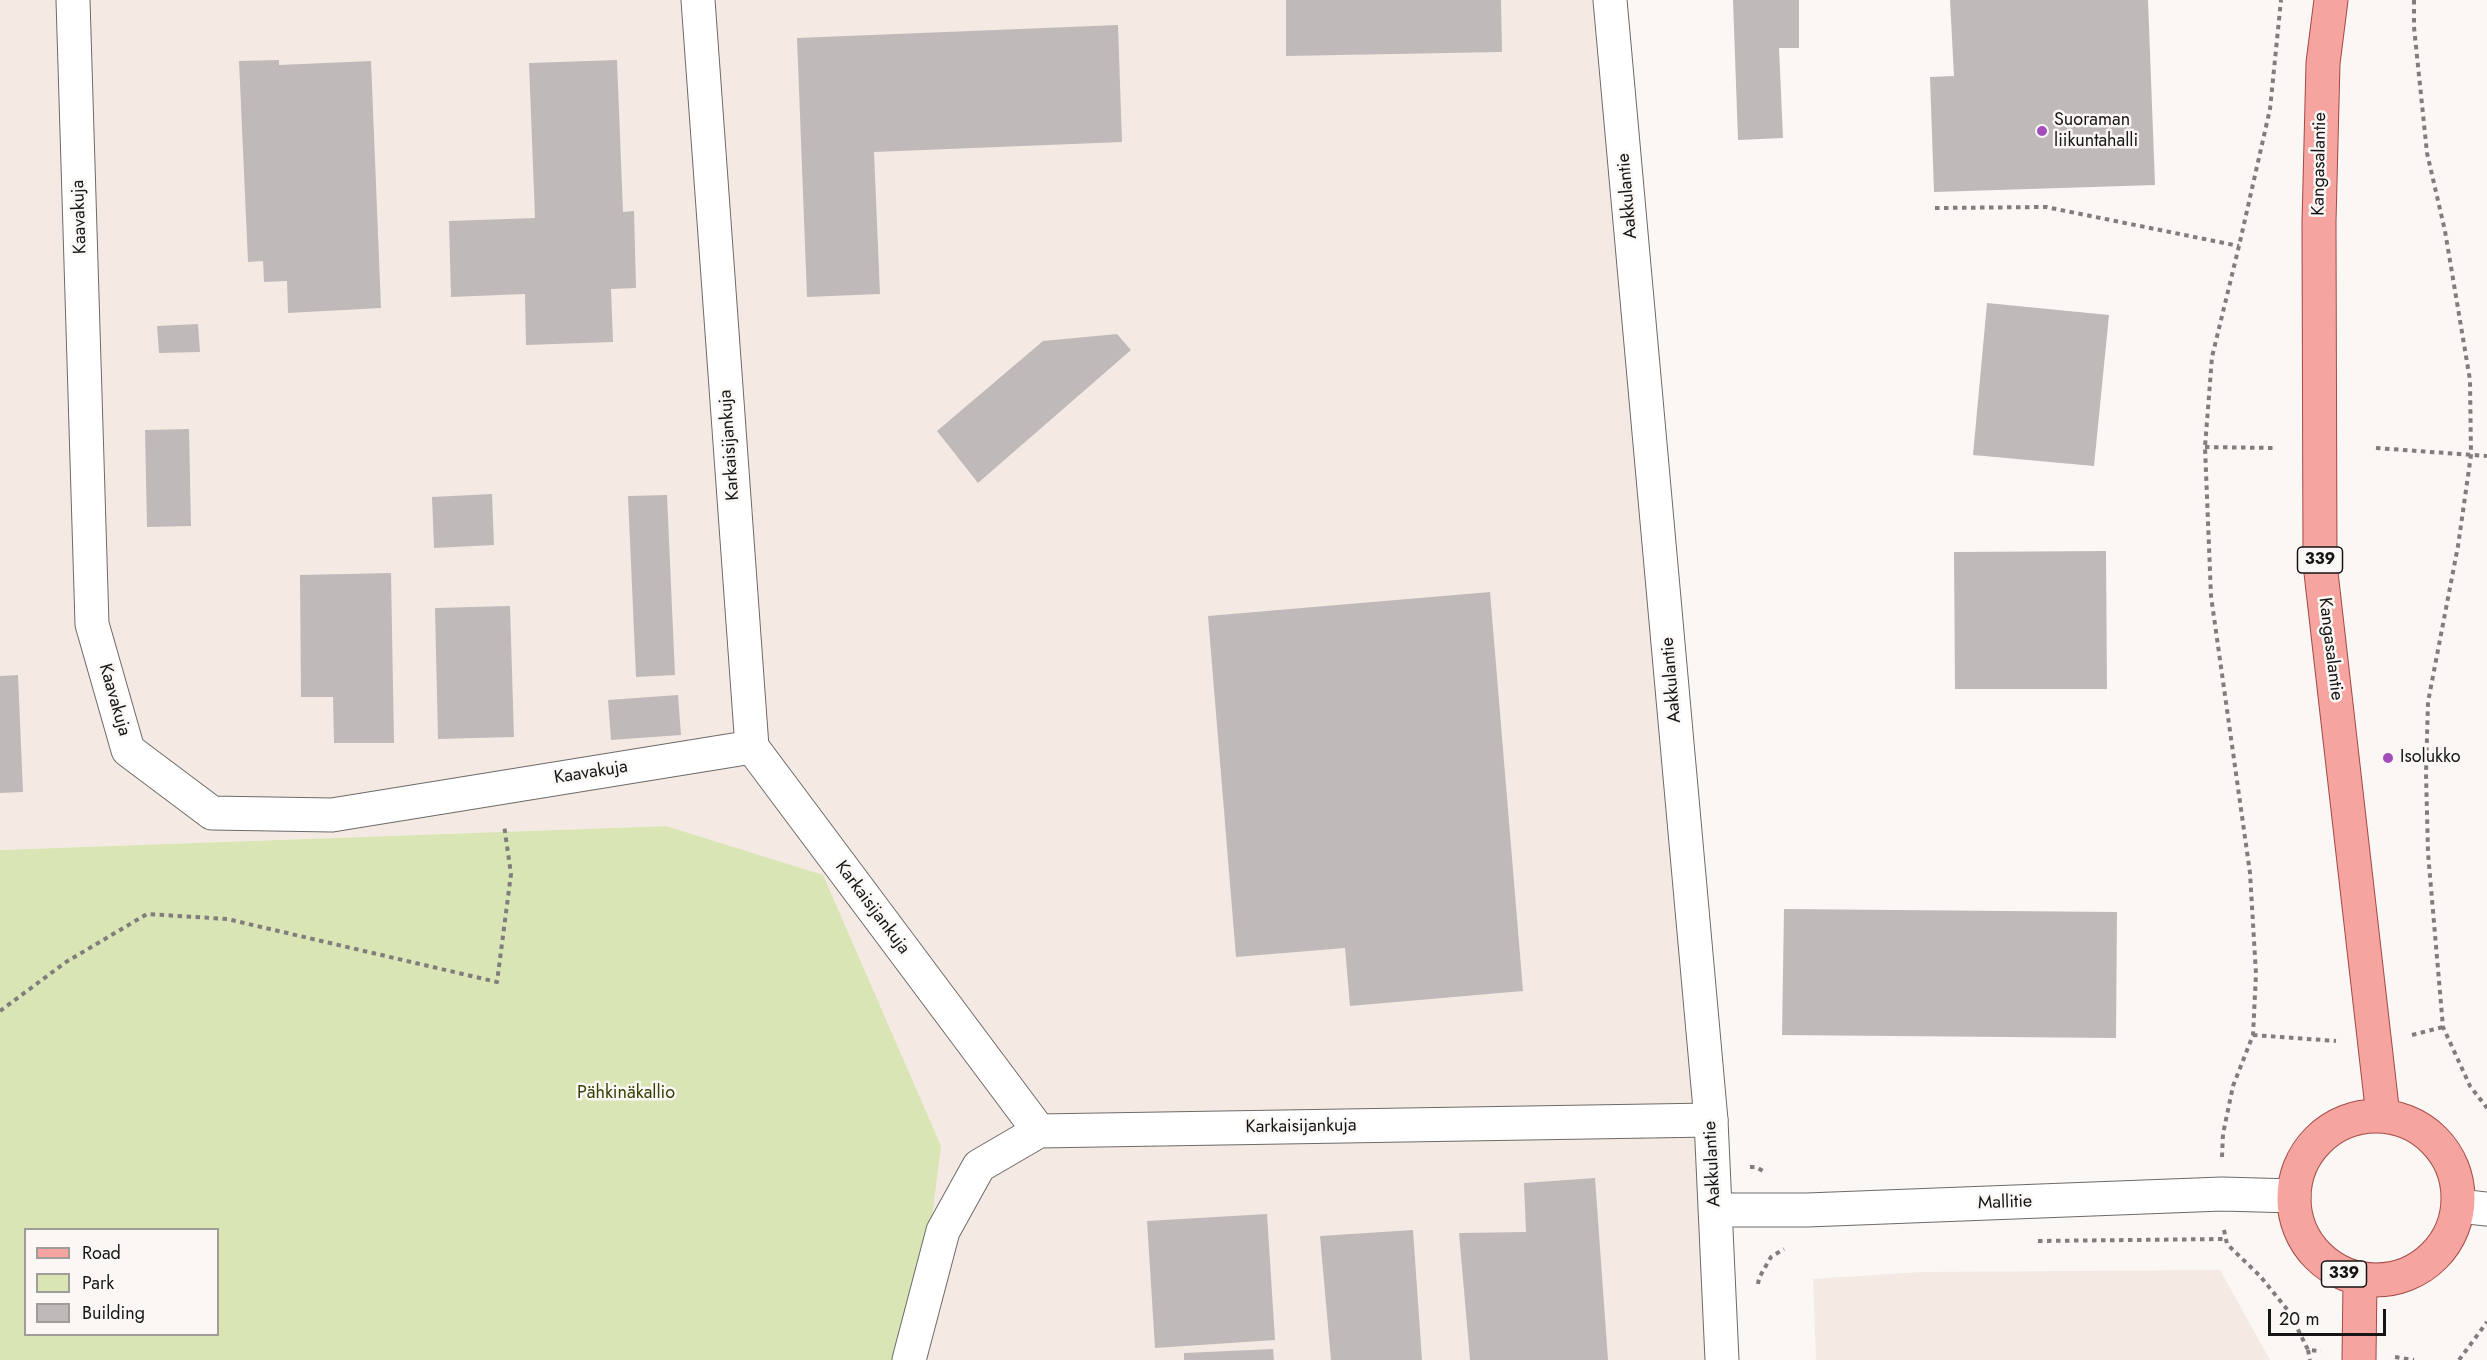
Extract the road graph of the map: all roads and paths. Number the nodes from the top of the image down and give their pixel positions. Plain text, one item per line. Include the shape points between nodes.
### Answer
1 (73, 0) edge
2 (698, 0) edge
3 (1610, 0) edge
4 (2281, 0) edge
5 (2331, 0) edge
6 (2414, 0) edge
7 (1935, 208) dead end
8 (2239, 246) junction
9 (2205, 447) junction
10 (2276, 448) dead end
11 (2376, 448) dead end
12 (2471, 455) junction
13 (2487, 456) edge
14 (752, 747) junction
15 (498, 789) junction
16 (0, 1011) edge
17 (2487, 1108) edge
18 (2384, 1116) junction
19 (1711, 1120) junction
20 (1039, 1131) junction
21 (2222, 1194) junction
22 (2294, 1196) junction
23 (2473, 1208) edge
24 (1715, 1209) junction
25 (2224, 1239) junction
26 (2028, 1241) dead end
27 (1792, 1247) dead end
28 (2360, 1280) junction
29 (1758, 1288) dead end
30 (2487, 1322) edge
31 (2308, 1350) junction
32 (2359, 1356) edge
33 (909, 1360) edge
34 (1722, 1360) edge
35 (2310, 1360) edge
36 (2414, 1360) edge
37 (2459, 1360) edge

1 - 15 street, Kaavakuja via 92,624 128,750 212,813 332,815
2 - 14 street, Karkaisijankuja
3 - 19 street, Aakkulantie
4 - 8 path via 2270,109
5 - 18 main road, Kangasalantie / 339 via 2323,63 2319,210 2320,564
6 - 12 path via 2427,153 2445,231 2470,380
7 - 8 path via 2046,207
8 - 9 path via 2212,357
9 - 10 path
9 - 21 path via 2211,596 2250,873 2256,974 2253,1035 2233,1086 2223,1134
11 - 12 path
12 - 13 path
12 - 17 path via 2428,702 2426,773 2428,853 2443,1028 2470,1086
14 - 15 street, Kaavakuja
14 - 20 street, Karkaisijankuja
15 - 16 path via 511,874 497,982 227,919 147,914 66,962
18 - 22 main road, 339 via 2358,1118 2335,1127 2316,1143 2301,1163
18 - 23 main road, 339 via 2409,1122 2431,1136 2448,1156
19 - 20 street, Karkaisijankuja
19 - 24 street, Aakkulantie
20 - 33 street via 979,1166 943,1232
21 - 22 street, Mallitie
21 - 24 street, Mallitie via 1808,1210
21 - 25 path
22 - 28 main road, 339 via 2300,1228 2309,1246 2332,1267
23 - 28 main road, 339 via 2436,1256 2414,1272 2388,1280
24 - 34 street, Aakkulantie
25 - 26 path
25 - 31 path via 2290,1313
27 - 29 path via 1771,1257
28 - 32 main road, 339
30 - 37 path
31 - 32 path
31 - 35 path
32 - 36 path

